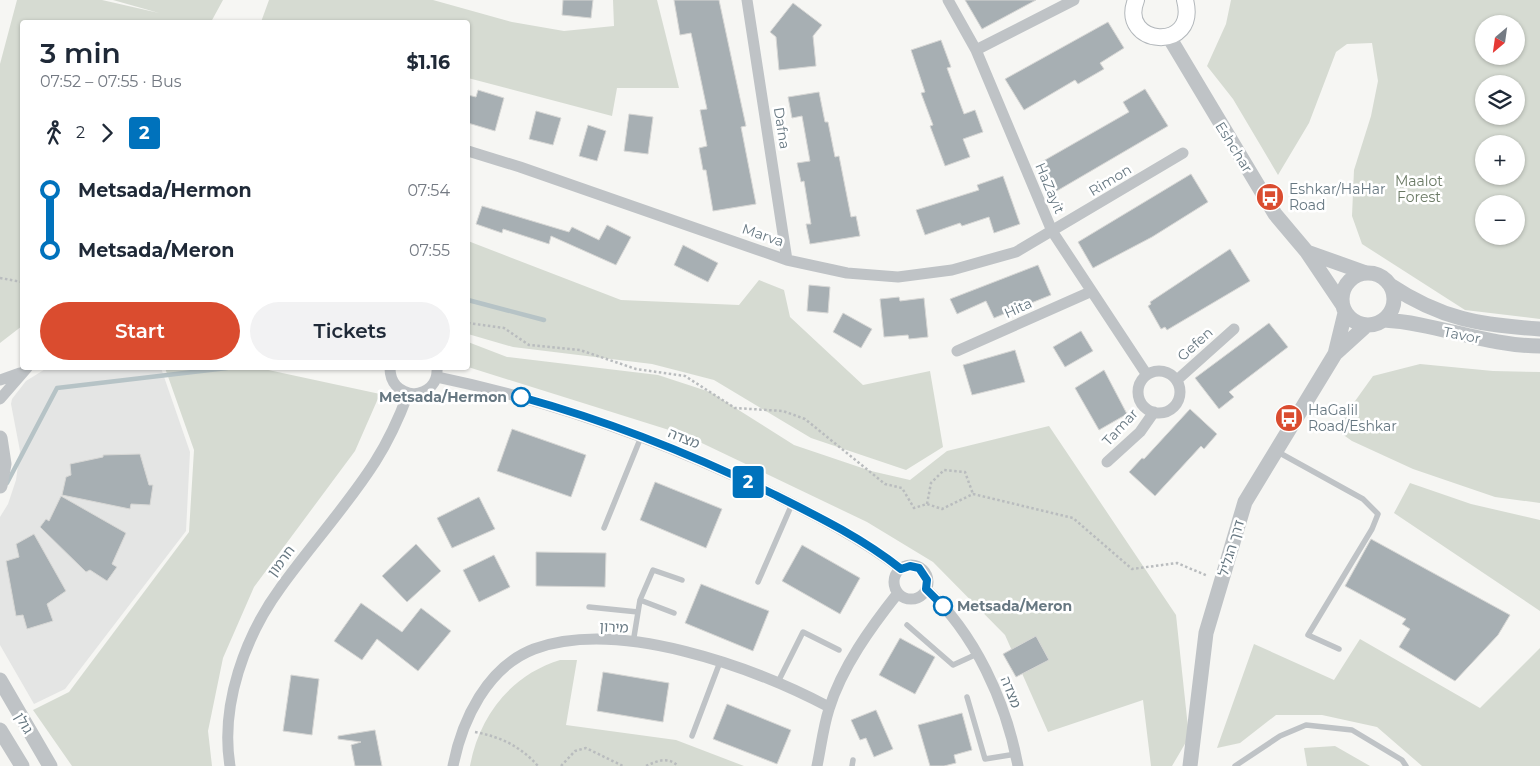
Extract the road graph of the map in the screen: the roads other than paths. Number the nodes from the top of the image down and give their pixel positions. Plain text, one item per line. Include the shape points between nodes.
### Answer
1 (747, 0) edge
2 (948, 0) edge
3 (1074, 0) edge
4 (1185, 0) edge
5 (1134, 2) edge
6 (1169, 37) junction
7 (976, 50) junction
8 (470, 153) edge
9 (1182, 153) dead end
10 (1052, 232) junction
11 (1307, 252) junction
12 (787, 260) junction
13 (1366, 273) junction
14 (1390, 285) junction
15 (1090, 292) junction
16 (1344, 308) junction
17 (1384, 320) junction
18 (1367, 325) junction
19 (1234, 329) dead end
20 (1540, 329) edge
21 (1540, 346) edge
22 (958, 351) dead end
23 (1335, 354) junction
24 (24, 370) edge
25 (390, 370) edge
26 (437, 372) edge
27 (1147, 375) junction
28 (0, 380) edge
29 (1177, 380) junction
30 (408, 394) junction
31 (0, 399) edge
32 (1154, 412) junction
33 (641, 437) junction
34 (0, 438) edge
35 (1278, 451) junction
36 (1107, 462) dead end
37 (0, 486) edge
38 (792, 504) junction
39 (604, 528) dead end
40 (901, 569) junction
41 (682, 580) dead end
42 (758, 582) dead end
43 (926, 589) junction
44 (898, 593) junction
45 (640, 600) junction
46 (589, 606) dead end
47 (638, 612) junction
48 (674, 613) dead end
49 (907, 626) dead end
50 (633, 643) junction
51 (1339, 649) dead end
52 (839, 650) dead end
53 (977, 654) junction
54 (720, 662) junction
55 (0, 680) edge
56 (778, 682) junction
57 (967, 697) dead end
58 (829, 707) junction
59 (0, 730) edge
60 (692, 736) dead end
61 (1017, 760) edge
62 (22, 766) edge
63 (50, 766) edge
64 (230, 766) edge
65 (453, 766) edge
66 (817, 766) edge
67 (1190, 766) edge
68 (1235, 766) edge
69 (1406, 766) edge

1 - 12 street, Dafna
2 - 7 street, HaZayit
3 - 7 street
4 - 6 main road via 1186,18 1177,33
5 - 6 main road via 1135,21 1145,34
6 - 11 street, Eshchar via 1275,214
7 - 10 street, HaZayit
8 - 12 street, Marva
9 - 10 street, Rimon
10 - 12 street, Marva via 1006,254 952,270 898,277 847,273
10 - 15 street, HaZayit
11 - 13 street
11 - 16 street, Eshchar
13 - 14 street via 1380,276
13 - 16 street via 1347,282 1342,295
14 - 17 street via 1393,308
14 - 20 street, Tavor via 1445,315 1501,326
15 - 22 street, Hita
15 - 27 street, HaZayit
16 - 18 street via 1351,320
16 - 23 street, דרך הגליל
17 - 18 street
17 - 21 street, Tavor via 1522,346
18 - 23 street, דרך הגליל
19 - 29 street, Gefen
23 - 35 street, דרך הגליל
24 - 28 street
24 - 31 street
25 - 30 street via 394,384
26 - 30 street via 426,391
26 - 33 street, מצדה
27 - 29 street via 1163,371
27 - 32 street via 1141,381 1139,396 1142,403
29 - 32 street via 1180,391 1174,406 1165,412
30 - 64 street, חרמון via 374,463 279,588 253,635 236,679 229,720
32 - 36 street, Tamar via 1140,432
33 - 38 street, מצדה via 713,466
33 - 39 lane
34 - 37 street via 4,464
35 - 51 lane via 1363,498 1378,514 1308,635
35 - 67 street, דרך הגליל via 1245,502 1206,633
38 - 40 street, מצדה via 840,528
38 - 42 lane
40 - 43 street via 910,566 923,571
40 - 44 street via 895,578
41 - 45 lane via 653,570
43 - 44 street via 915,598 906,598
43 - 53 street, מצדה via 950,613
44 - 58 street via 864,639
45 - 47 lane
45 - 48 lane
46 - 47 lane
47 - 50 lane
49 - 53 lane via 953,665
50 - 54 street, מירון
50 - 65 street, מירון via 558,643 533,650 511,662 478,698 463,729
52 - 56 lane via 803,632
53 - 61 street, מצדה via 1002,710
54 - 56 street, מירון
54 - 60 lane
55 - 63 street, גולן
56 - 58 street, מירון
57 - 61 lane via 985,759
58 - 66 street
59 - 62 street, גולן
68 - 69 lane via 1280,736 1306,725 1352,730 1402,760

